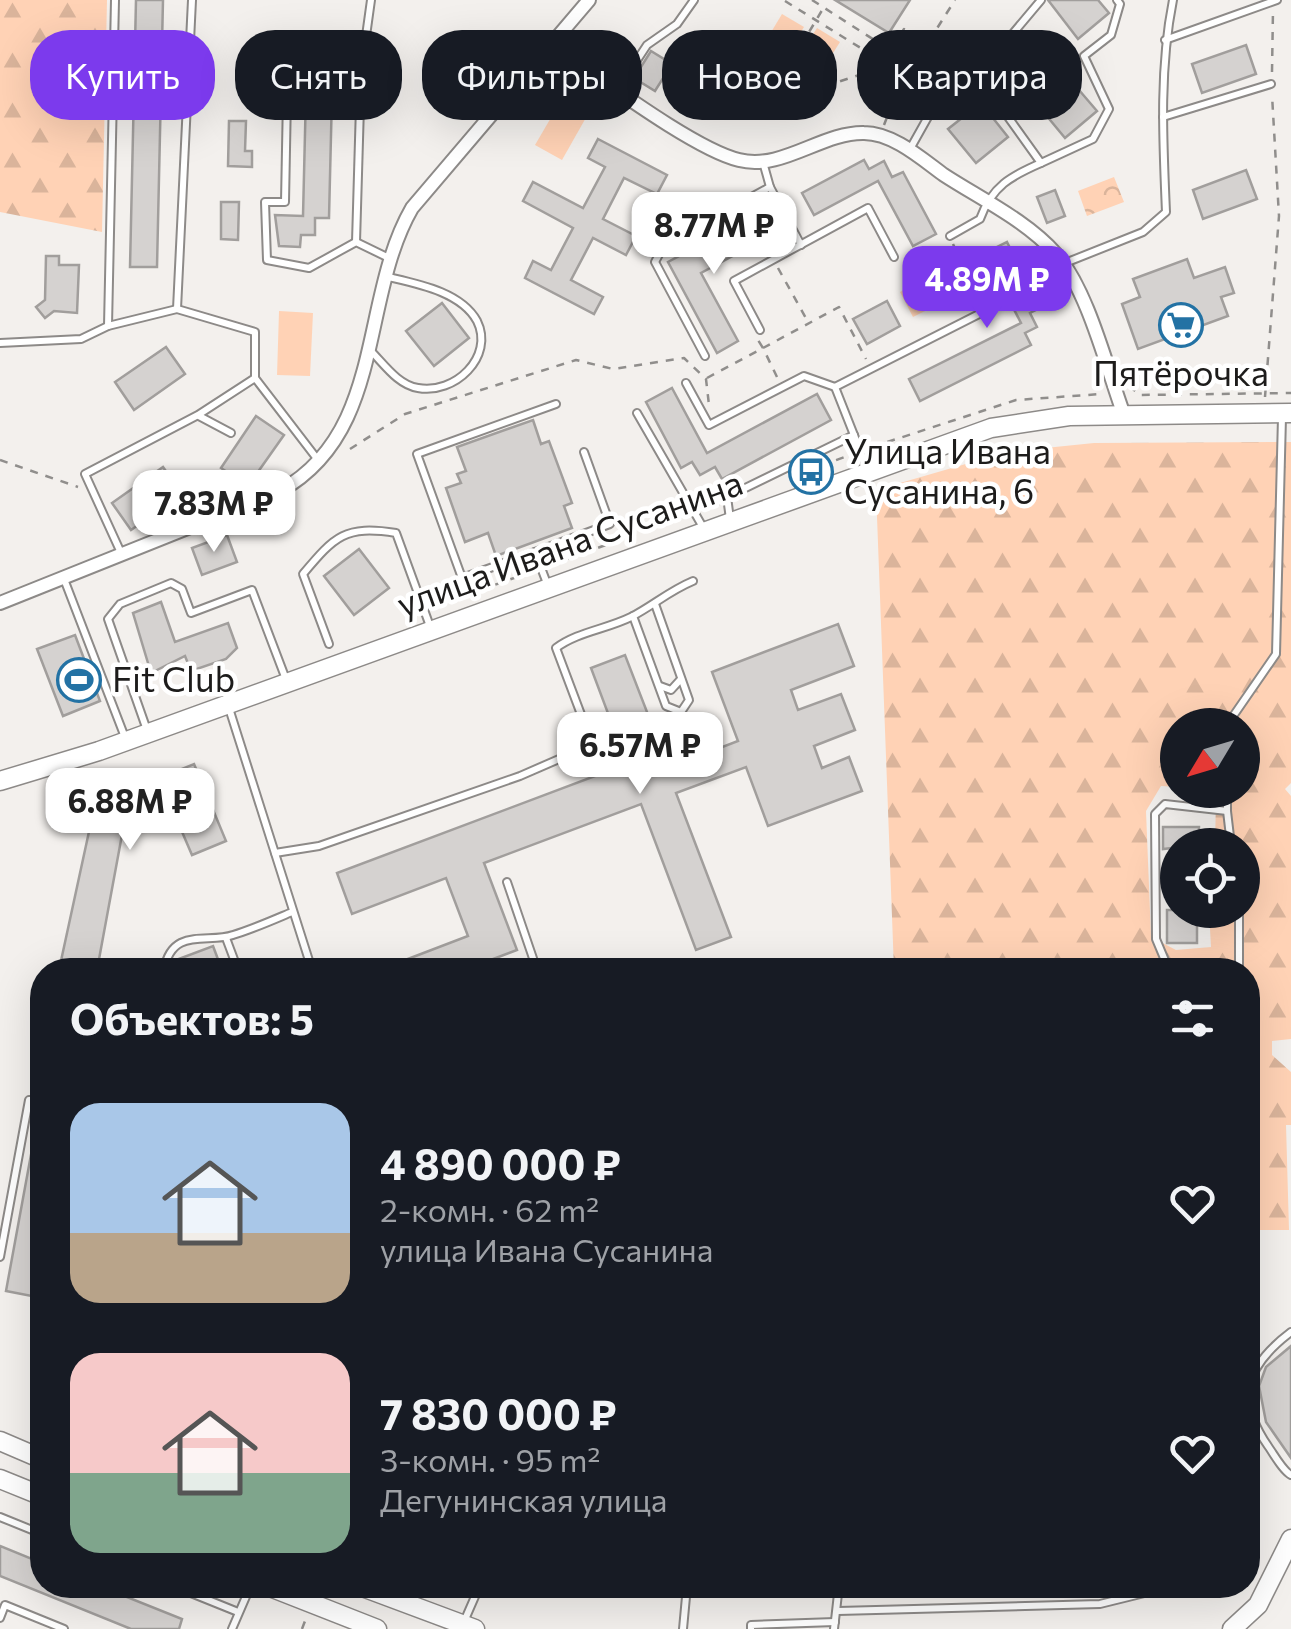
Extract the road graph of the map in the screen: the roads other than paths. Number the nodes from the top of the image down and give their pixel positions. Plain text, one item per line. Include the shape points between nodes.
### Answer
1 (115, 0) edge
2 (192, 0) edge
3 (371, 0) edge
4 (589, 0) edge
5 (694, 0) edge
6 (1041, 0) edge
7 (1118, 0) edge
8 (1173, 0) edge
9 (1275, 1) edge
10 (1247, 4) edge
11 (564, 30) edge
12 (1015, 30) edge
13 (1165, 40) junction
14 (642, 53) edge
15 (1272, 84) road end
16 (642, 104) edge
17 (1162, 117) junction
18 (287, 120) edge
19 (487, 120) edge
20 (926, 120) edge
21 (1011, 120) edge
22 (909, 150) junction
23 (764, 162) junction
24 (1042, 163) junction
25 (770, 187) junction
26 (986, 203) junction
27 (950, 236) road end
28 (356, 242) junction
29 (801, 244) junction
30 (894, 256) dead end
31 (392, 260) junction
32 (1064, 264) junction
33 (967, 274) road end
34 (388, 277) junction
35 (177, 309) junction
36 (108, 326) junction
37 (760, 330) dead end
38 (0, 342) edge
39 (369, 350) junction
40 (705, 356) dead end
41 (255, 378) junction
42 (686, 383) dead end
43 (836, 387) junction
44 (556, 404) dead end
45 (1279, 413) edge
46 (636, 414) dead end
47 (198, 415) junction
48 (1124, 415) junction
49 (231, 433) dead end
50 (854, 435) junction
51 (584, 452) dead end
52 (319, 461) junction
53 (868, 469) junction
54 (730, 520) junction
55 (699, 521) junction
56 (535, 552) junction
57 (122, 556) junction
58 (64, 579) junction
59 (694, 581) dead end
60 (548, 587) junction
61 (0, 603) edge
62 (655, 604) junction
63 (633, 616) junction
64 (432, 630) junction
65 (329, 644) dead end
66 (681, 678) junction
67 (287, 683) junction
68 (658, 685) junction
69 (228, 705) junction
70 (1239, 708) edge
71 (148, 733) junction
72 (126, 741) junction
73 (0, 781) edge
74 (1227, 811) joint
75 (1229, 828) edge
76 (275, 853) junction
77 (507, 882) dead end
78 (292, 912) junction
79 (1238, 928) edge
80 (226, 938) junction
81 (170, 958) edge
82 (234, 958) edge
83 (308, 958) edge
84 (533, 958) edge
85 (1164, 958) edge
86 (1239, 958) edge
87 (30, 1100) edge
88 (0, 1257) edge
89 (1291, 1332) edge
90 (1260, 1364) edge
91 (1260, 1433) edge
92 (0, 1442) edge
93 (30, 1454) edge
94 (1291, 1474) edge
95 (0, 1478) edge
96 (30, 1491) edge
97 (0, 1517) edge
98 (30, 1529) edge
99 (1291, 1539) edge
100 (203, 1598) edge
101 (245, 1598) edge
102 (291, 1598) edge
103 (390, 1598) edge
104 (476, 1598) edge
105 (686, 1598) edge
106 (838, 1598) edge
107 (1135, 1598) edge
108 (838, 1611) junction
109 (238, 1612) junction
110 (0, 1618) edge
111 (338, 1622) edge
112 (835, 1625) edge
113 (467, 1628) edge
114 (64, 1629) edge
115 (232, 1629) edge
116 (377, 1629) edge
117 (683, 1629) edge
118 (751, 1629) edge
119 (1232, 1629) edge

1 - 36 lane
2 - 35 lane
3 - 28 lane via 361,72
4 - 11 street
5 - 14 lane
6 - 12 lane
7 - 24 lane via 1111,35 1084,56 1110,109 1093,140
8 - 13 lane
9 - 10 lane
10 - 13 lane
13 - 17 lane
15 - 17 lane
16 - 23 street via 721,154
17 - 32 lane via 1166,212 1143,232
18 - 28 lane via 285,202 264,202 264,252 275,265 308,268
19 - 31 street via 412,208
20 - 22 lane
21 - 24 lane
22 - 23 street via 880,135 858,133
22 - 26 street
23 - 25 lane
24 - 26 lane via 1005,179
25 - 29 lane
25 - 40 lane via 664,244 655,262
26 - 27 lane via 980,218
26 - 32 street via 1044,242
28 - 31 lane
29 - 30 lane via 868,208
29 - 37 lane via 734,281
31 - 34 street
32 - 48 street
33 - 43 lane via 985,311
34 - 39 street
34 - 39 lane via 457,300 476,321 482,344 469,372 442,388 417,388
35 - 36 lane
35 - 41 lane via 255,332
36 - 38 lane via 81,339
39 - 52 street via 346,423
41 - 47 lane
41 - 52 lane
42 - 43 lane via 709,425 804,376
43 - 50 lane
44 - 56 lane via 417,454 462,578
45 - 48 street, улица Ивана Сусанина
45 - 70 lane via 1276,654
46 - 55 lane
47 - 49 lane
47 - 57 lane via 85,474
48 - 53 street, улица Ивана Сусанина via 1010,424
50 - 53 lane
50 - 54 lane via 727,497
51 - 56 lane via 610,524
52 - 57 street via 280,490
53 - 54 street, улица Ивана Сусанина
54 - 55 street, улица Ивана Сусанина
55 - 60 street, улица Ивана Сусанина
56 - 60 lane
57 - 58 street
58 - 61 street
58 - 72 lane
59 - 62 lane via 662,593
60 - 64 street, улица Ивана Сусанина
62 - 63 lane
62 - 66 lane
63 - 68 lane
63 - 76 lane via 556,648 585,725 582,749 319,846
64 - 65 lane via 396,534 363,528 332,539 303,574
64 - 67 street, улица Ивана Сусанина
66 - 68 lane via 671,690
66 - 68 lane via 689,700 681,712 668,709
67 - 69 street, улица Ивана Сусанина
67 - 71 lane via 252,590 191,613 182,589 171,583 120,604 108,619
69 - 71 street, улица Ивана Сусанина
69 - 76 lane
71 - 72 street, улица Ивана Сусанина
72 - 73 street, улица Ивана Сусанина
74 - 75 lane
74 - 85 lane via 1165,804 1156,814 1156,939
76 - 78 lane
77 - 84 lane
78 - 80 lane
78 - 83 lane
79 - 86 lane
80 - 81 lane via 201,936 177,946
80 - 82 lane
87 - 88 lane
89 - 90 lane
91 - 94 lane
92 - 93 street
95 - 96 street
97 - 98 lane
99 - 119 street via 1258,1605
100 - 109 lane
101 - 109 lane
102 - 111 street
103 - 113 street
104 - 113 lane
105 - 117 lane
106 - 108 lane
107 - 108 lane
108 - 112 lane
109 - 115 lane
110 - 114 lane via 5,1605
111 - 116 street
112 - 118 lane

